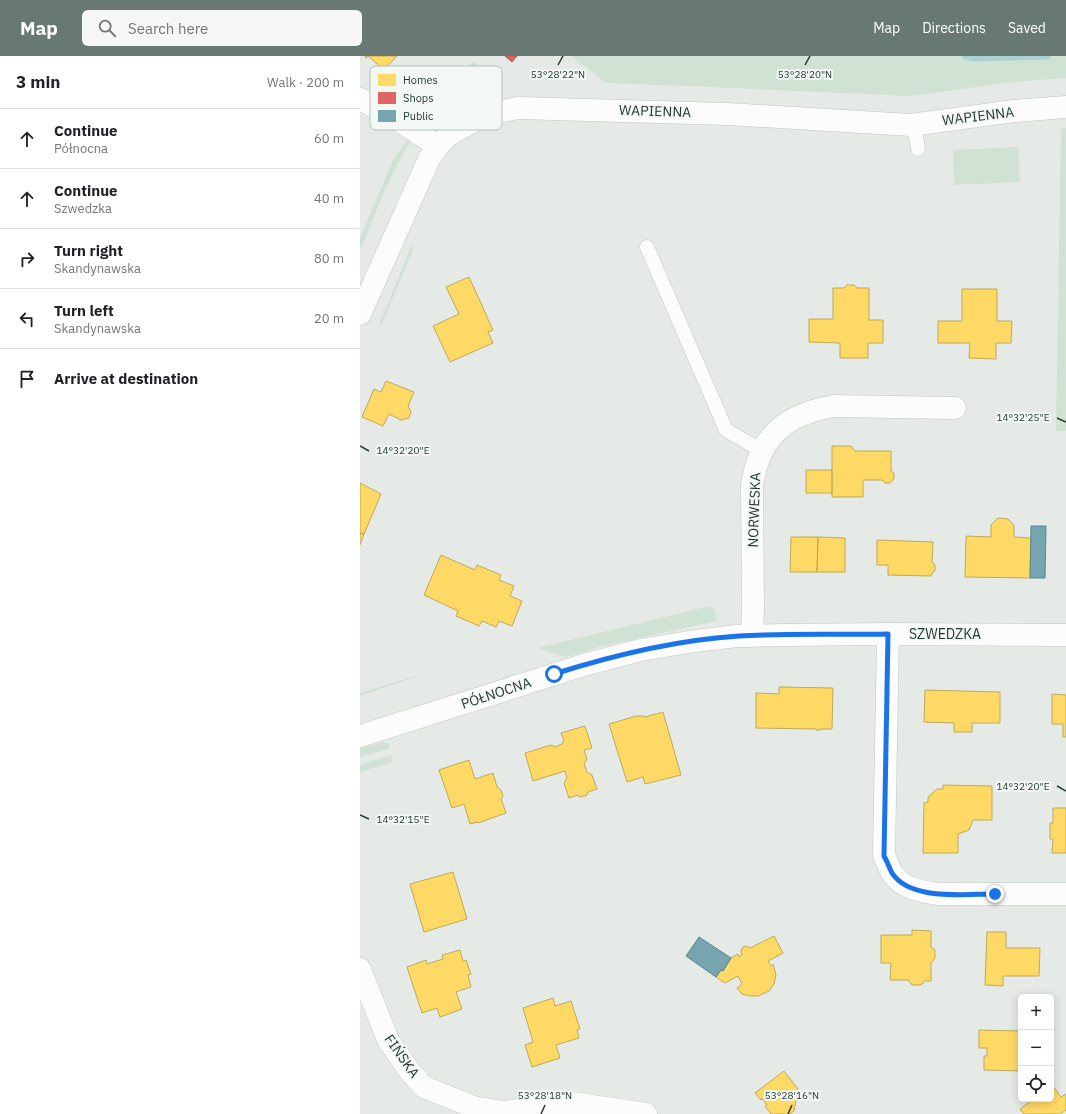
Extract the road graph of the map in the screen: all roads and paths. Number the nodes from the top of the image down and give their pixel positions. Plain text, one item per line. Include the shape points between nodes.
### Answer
1 (360, 99) edge
2 (370, 104) edge
3 (1066, 106) edge
4 (502, 111) edge
5 (914, 124) junction
6 (413, 130) edge
7 (458, 130) edge
8 (438, 146) junction
9 (918, 150) dead end
10 (647, 247) dead end
11 (360, 314) edge
12 (956, 408) dead end
13 (762, 451) junction
14 (888, 634) junction
15 (1066, 635) edge
16 (752, 636) junction
17 (360, 736) edge
18 (1066, 894) edge
19 (360, 969) edge
20 (646, 1114) edge

1 - 2 street
3 - 5 street, WAPIENNA
4 - 5 street, WAPIENNA via 518,108 727,114
5 - 9 lane
6 - 8 street
7 - 8 street, WAPIENNA
8 - 11 street, WAPIENNA via 426,166
10 - 13 lane via 726,430
12 - 13 street, NORWESKA via 834,406 815,409 785,424
13 - 16 street, NORWESKA via 758,457 752,486
14 - 15 street, SZWEDZKA
14 - 16 street, SZWEDZKA
14 - 18 street via 884,856 892,873 902,883 917,891 937,894
16 - 17 street, PÓŁNOCNA via 681,643 614,656
19 - 20 street, FIŃSKA via 388,1040 411,1074 424,1087 476,1108 503,1112 572,1103

